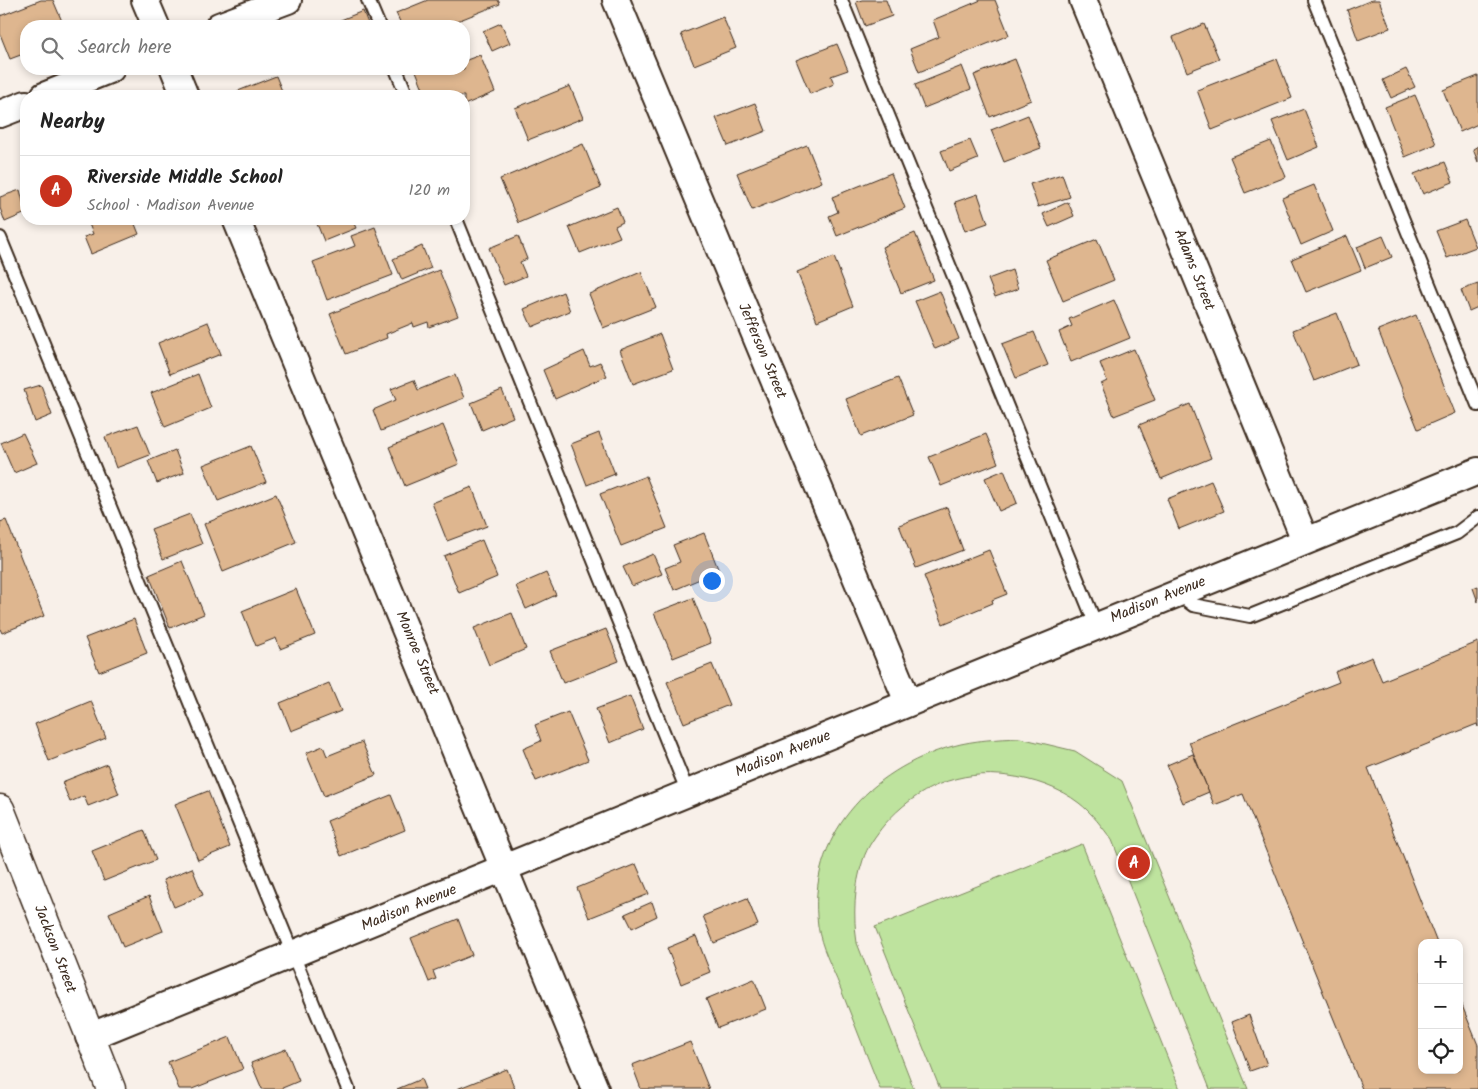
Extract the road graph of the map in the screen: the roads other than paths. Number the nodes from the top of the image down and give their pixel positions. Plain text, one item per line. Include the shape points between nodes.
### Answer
1 (145, 0) edge
2 (288, 0) edge
3 (368, 0) edge
4 (616, 0) edge
5 (841, 0) edge
6 (1083, 0) edge
7 (1314, 0) edge
8 (153, 20) edge
9 (235, 20) edge
10 (376, 20) edge
11 (96, 75) edge
12 (176, 75) edge
13 (398, 75) edge
14 (59, 90) edge
15 (183, 90) edge
16 (405, 90) edge
17 (20, 106) edge
18 (0, 114) edge
19 (238, 225) edge
20 (458, 225) edge
21 (0, 238) edge
22 (1478, 405) edge
23 (1478, 471) edge
24 (1478, 517) edge
25 (1305, 540) junction
26 (1177, 592) junction
27 (1096, 625) junction
28 (908, 702) junction
29 (688, 793) junction
30 (1, 815) edge
31 (506, 868) junction
32 (295, 954) junction
33 (89, 1037) junction
34 (111, 1089) edge
35 (348, 1089) edge
36 (595, 1089) edge

1 - 8 street
2 - 9 street
3 - 10 lane
4 - 28 street, Jefferson Street
5 - 27 lane
6 - 25 street, Adams Street
7 - 22 lane
11 - 14 street
12 - 15 street
13 - 16 lane
17 - 18 street
19 - 31 street, Monroe Street
20 - 29 lane
21 - 32 lane
23 - 25 street, Madison Avenue
24 - 26 lane via 1457,534 1250,616 1193,605
25 - 26 street, Madison Avenue
26 - 27 street, Madison Avenue
27 - 28 street, Madison Avenue
28 - 29 street, Madison Avenue
29 - 31 street, Madison Avenue
30 - 33 street, Jackson Street
31 - 32 street, Madison Avenue
31 - 36 street, Monroe Street
32 - 33 street, Madison Avenue
32 - 35 lane
33 - 34 street, Jackson Street

